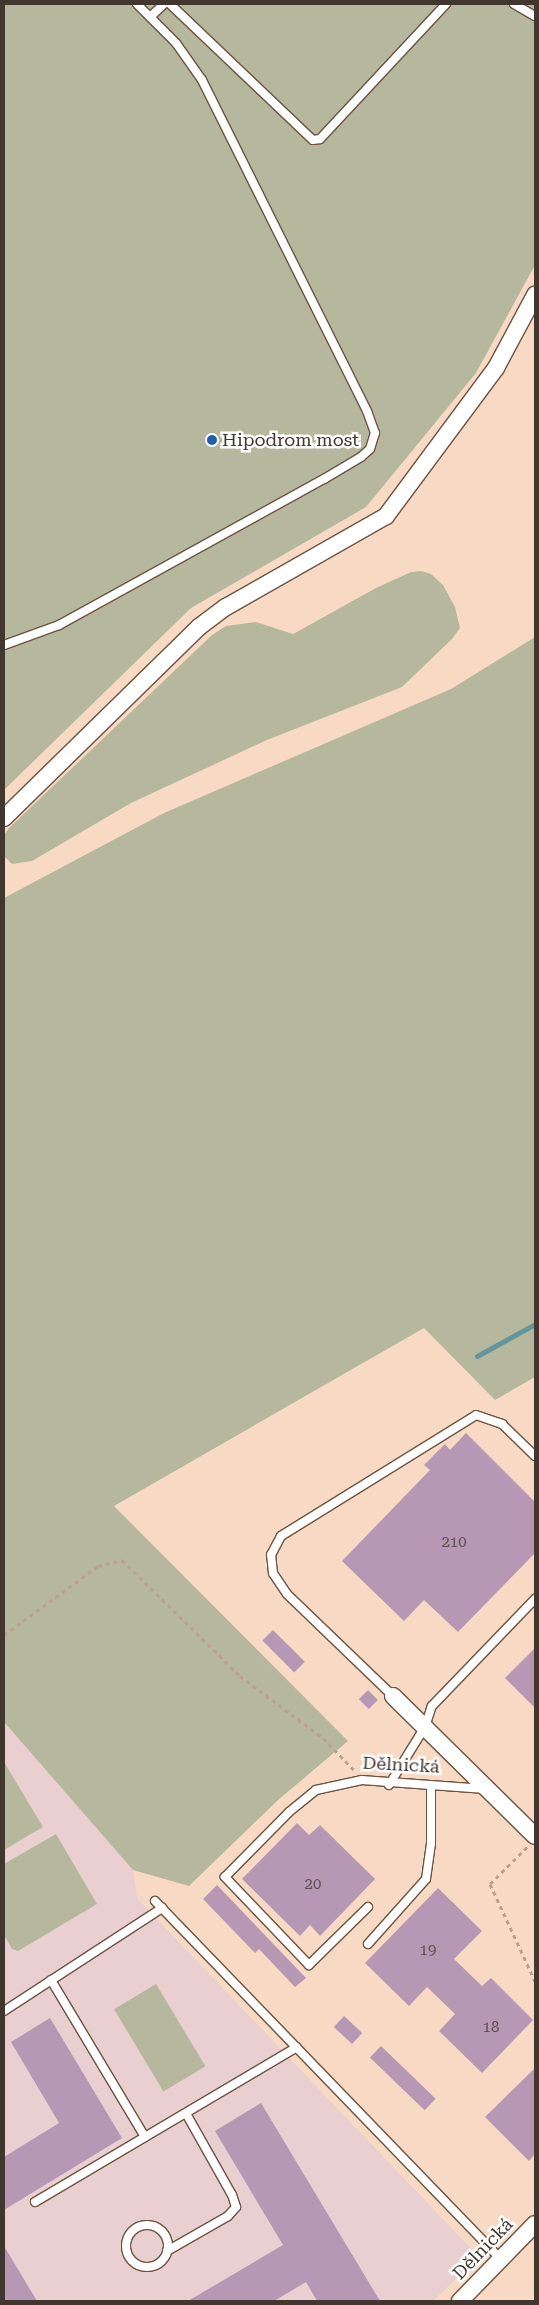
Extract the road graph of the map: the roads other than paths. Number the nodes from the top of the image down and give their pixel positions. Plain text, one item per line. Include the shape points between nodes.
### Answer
1 (137, 4) edge
2 (164, 4) edge
3 (170, 4) edge
4 (446, 4) edge
5 (514, 4) edge
6 (535, 16) edge
7 (150, 17) junction
8 (535, 296) edge
9 (4, 645) edge
10 (4, 818) edge
11 (535, 1456) edge
12 (535, 1599) edge
13 (393, 1696) joint
14 (425, 1727) junction
15 (389, 1785) junction
16 (431, 1786) junction
17 (489, 1789) junction
18 (532, 1840) edge
19 (155, 1900) dead end
20 (368, 1907) dead end
21 (162, 1908) junction
22 (368, 1944) dead end
23 (51, 1980) junction
24 (4, 2011) edge
25 (297, 2048) junction
26 (187, 2115) junction
27 (145, 2137) junction
28 (35, 2202) dead end
29 (535, 2224) edge
30 (167, 2251) junction
31 (502, 2259) junction
32 (460, 2301) edge

1 - 7 lane
2 - 7 lane
3 - 4 lane via 312,140 320,139
5 - 6 lane
7 - 9 lane via 176,43 202,80 367,411 374,433 370,449 338,470 59,625
8 - 10 street via 496,368 386,516 226,607 199,627
11 - 13 lane via 502,1424 476,1415 281,1536 271,1555 273,1572 287,1594
12 - 14 lane via 444,1691 432,1706
13 - 14 street, Dělnická
14 - 15 lane
14 - 17 street, Dělnická
15 - 16 lane, Dělnická
15 - 20 lane, Dělnická via 362,1780 316,1790 289,1812 225,1877 309,1965
16 - 17 lane, Dělnická
16 - 22 lane via 431,1842 426,1879
17 - 18 street, Dělnická
19 - 21 lane
21 - 23 lane
21 - 25 lane
23 - 24 lane
23 - 27 lane
25 - 26 lane
25 - 31 lane
26 - 27 lane
26 - 30 lane via 236,2207 228,2216
27 - 28 lane
29 - 31 street, Dělnická
30 - 30 lane via 166,2238 152,2226 139,2227 126,2241 132,2261 145,2267 159,2263
31 - 32 street, Dělnická

